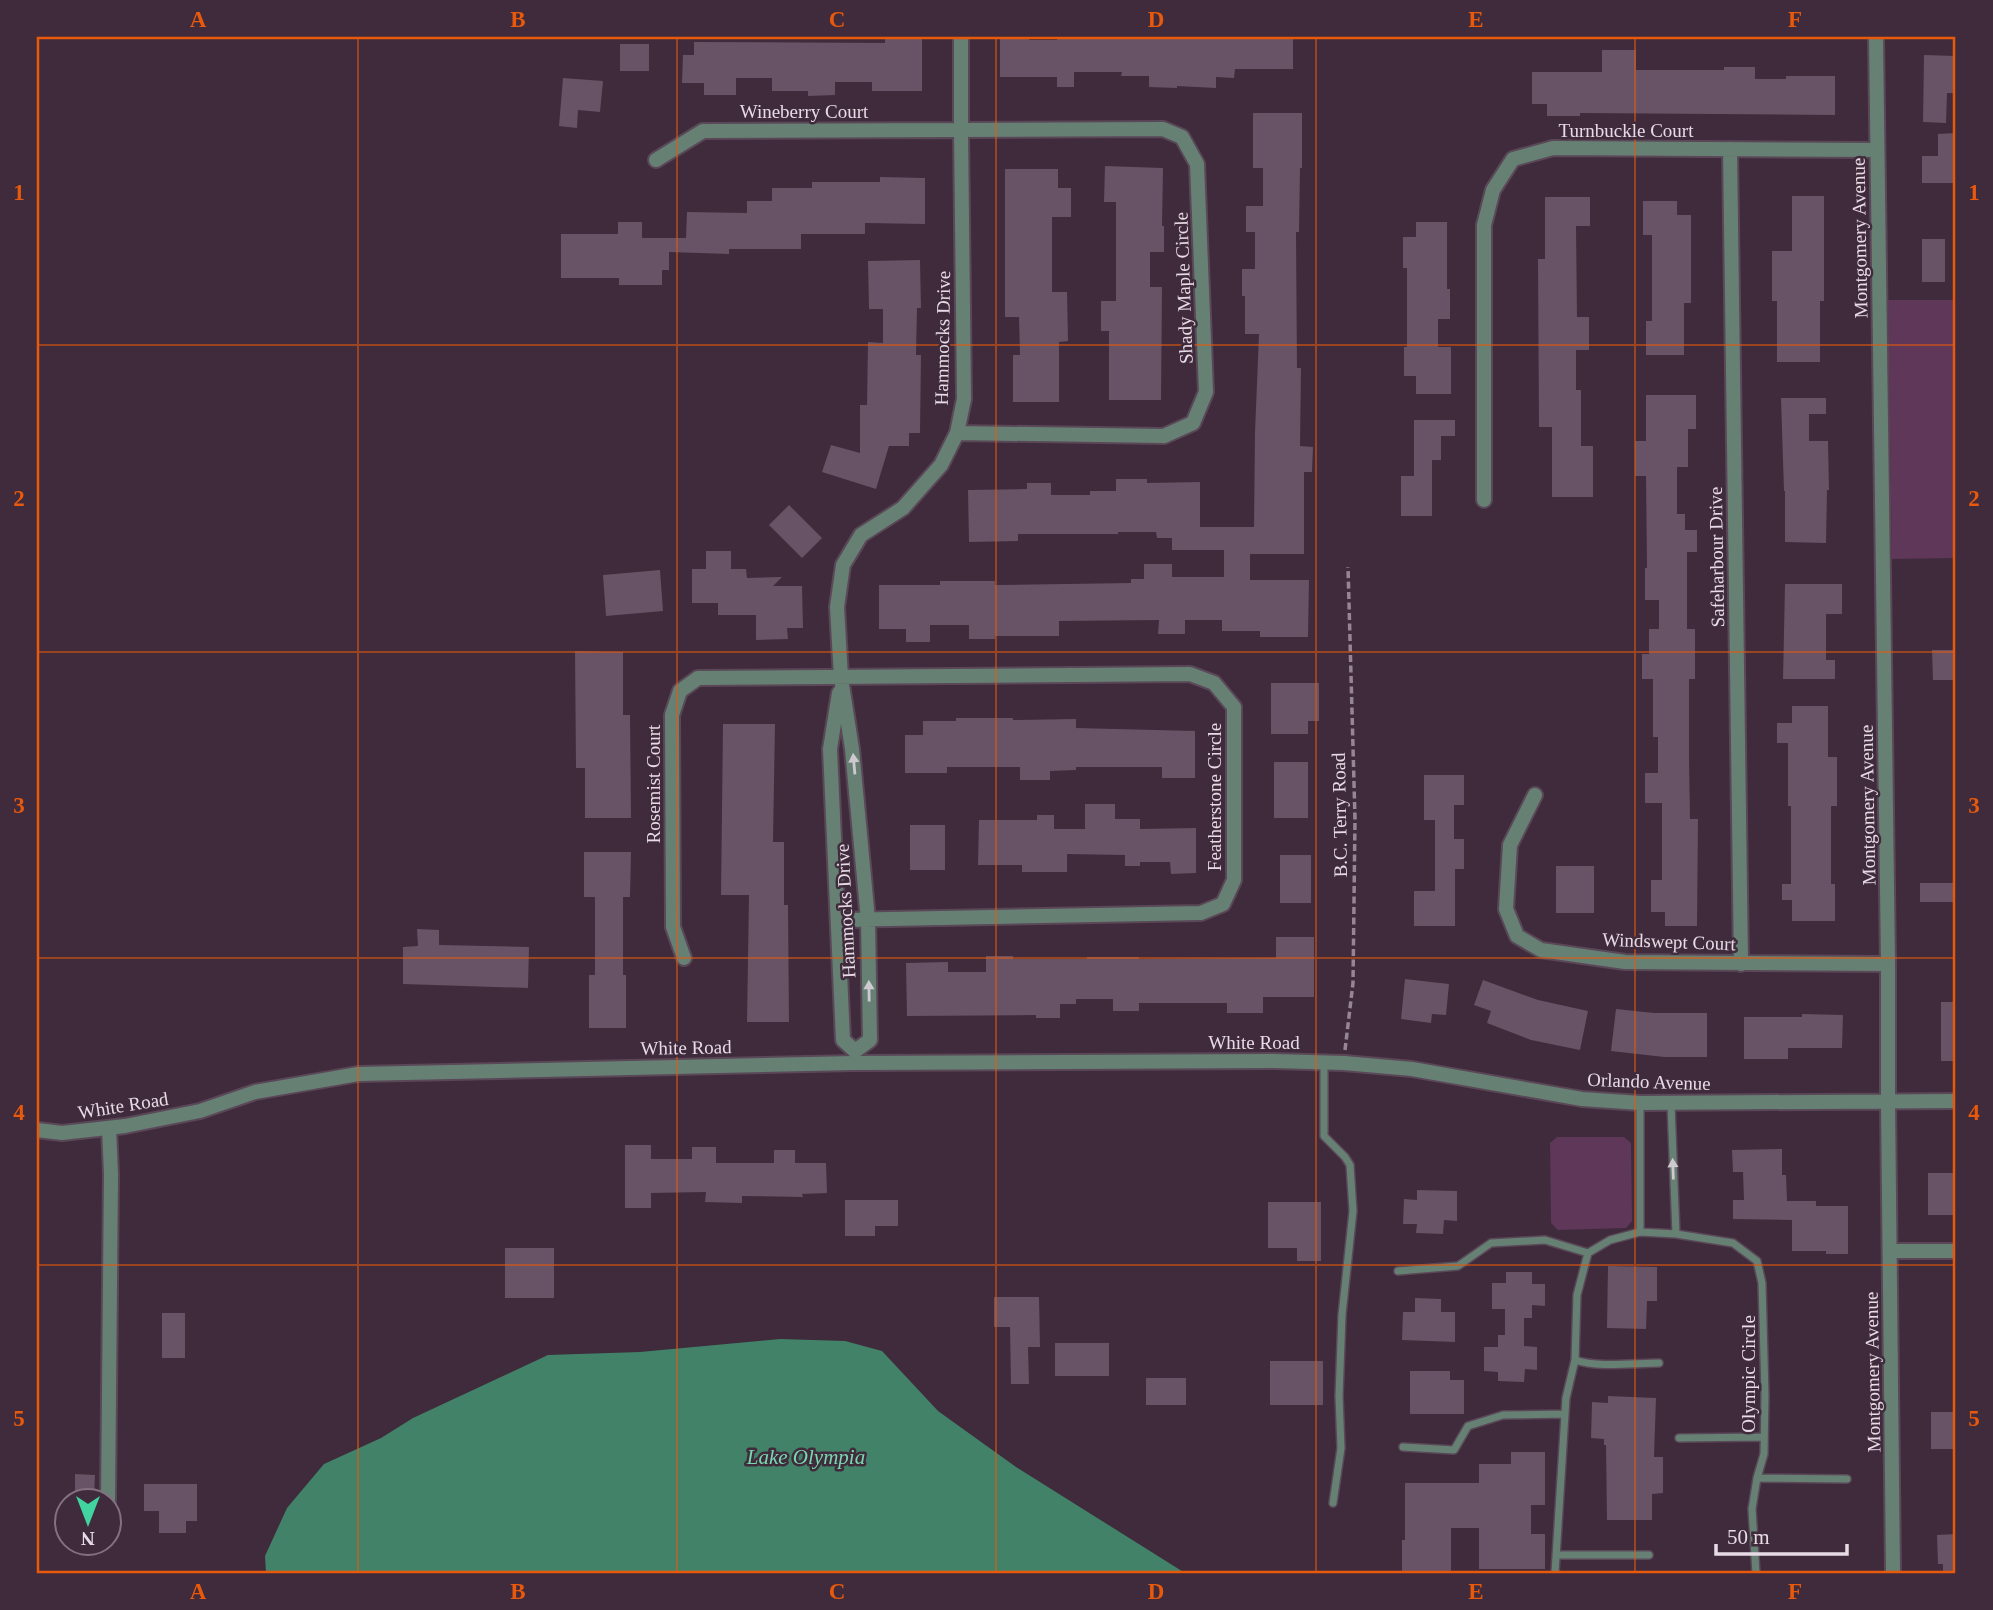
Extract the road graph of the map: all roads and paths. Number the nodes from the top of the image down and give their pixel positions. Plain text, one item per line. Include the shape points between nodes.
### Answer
1 (961, 37) edge
2 (1876, 37) edge
3 (961, 130) junction
4 (1730, 149) junction
5 (1877, 150) junction
6 (656, 159) dead end
7 (957, 433) junction
8 (1485, 500) dead end
9 (1348, 568) dead end
10 (841, 678) junction
11 (1535, 795) dead end
12 (868, 919) junction
13 (838, 920) junction
14 (684, 958) dead end
15 (1741, 964) junction
16 (1888, 964) junction
17 (855, 1057) junction
18 (1324, 1062) junction
19 (1344, 1063) junction
20 (1956, 1101) edge
21 (1888, 1102) junction
22 (1640, 1103) junction
23 (1671, 1104) junction
24 (109, 1128) junction
25 (37, 1129) edge
26 (1640, 1231) junction
27 (1676, 1234) junction
28 (1890, 1251) junction
29 (1956, 1251) edge
30 (1588, 1253) junction
31 (1398, 1271) dead end
32 (1574, 1360) junction
33 (1659, 1363) dead end
34 (1565, 1414) junction
35 (1764, 1437) junction
36 (1679, 1438) dead end
37 (1403, 1447) dead end
38 (1757, 1478) junction
39 (1847, 1479) dead end
40 (108, 1488) edge
41 (1333, 1503) dead end
42 (1556, 1555) junction
43 (1649, 1555) dead end
44 (1555, 1573) edge
45 (1756, 1573) edge
46 (1893, 1573) edge

1 - 3 street, Hammocks Drive
2 - 5 street, Montgomery Avenue
3 - 6 street, Wineberry Court via 703,131
3 - 7 street, Hammocks Drive via 964,399
3 - 7 street, Shady Maple Circle via 1163,128 1182,137 1197,164 1206,392 1193,423 1164,436
4 - 5 street, Turnbuckle Court
4 - 8 street, Turnbuckle Court via 1553,148 1513,159 1493,190 1485,225
4 - 15 street, Safeharbour Drive
5 - 16 street, Montgomery Avenue
7 - 10 street, Hammocks Drive via 941,465 903,508 861,535 844,565 837,607
9 - 19 path, B.C. Terry Road via 1353,983
12 -> 10 street, Hammocks Drive
10 - 12 street, Featherstone Circle via 1189,674 1214,683 1234,707 1234,880 1223,904 1201,913
10 - 13 street, Hammocks Drive via 830,749
10 - 14 street, Rosemist Court via 698,678 680,691 672,715 673,927
11 - 15 street, Windswept Court via 1510,845 1506,909 1517,936 1541,950 1625,962
12 - 13 street, Featherstone Circle
17 -> 12 street, Hammocks Drive via 870,1040
13 - 17 street, Hammocks Drive via 843,1040
15 - 16 street, Windswept Court
16 - 21 street, Montgomery Avenue
17 - 18 street, White Road
17 - 24 street, White Road via 358,1074 255,1092 200,1111
18 - 19 street, White Road
18 - 41 lane via 1324,1136 1350,1165 1353,1211 1342,1315 1342,1448
19 - 22 street, Orlando Avenue via 1412,1069 1582,1099
20 - 21 street, Orlando Avenue
21 - 23 street, Orlando Avenue
21 - 28 street, Montgomery Avenue
22 - 23 street, Orlando Avenue
22 - 26 lane
27 -> 23 lane
24 - 25 street, White Road via 62,1133
24 - 40 street
26 - 27 lane, Olympic Circle
26 - 30 lane, Olympic Circle via 1609,1240
27 - 35 lane, Olympic Circle via 1733,1242 1757,1261 1763,1290
28 - 29 street
28 - 46 street, Montgomery Avenue
30 - 31 lane via 1545,1240 1491,1243 1458,1266
30 - 32 lane via 1577,1295
32 - 33 lane
32 - 34 lane
34 - 37 lane via 1503,1415 1468,1426 1454,1450
34 - 42 lane
35 - 36 lane
35 - 38 lane, Olympic Circle
38 - 39 lane
38 - 45 lane, Olympic Circle via 1752,1509
42 - 43 lane
42 - 44 lane

